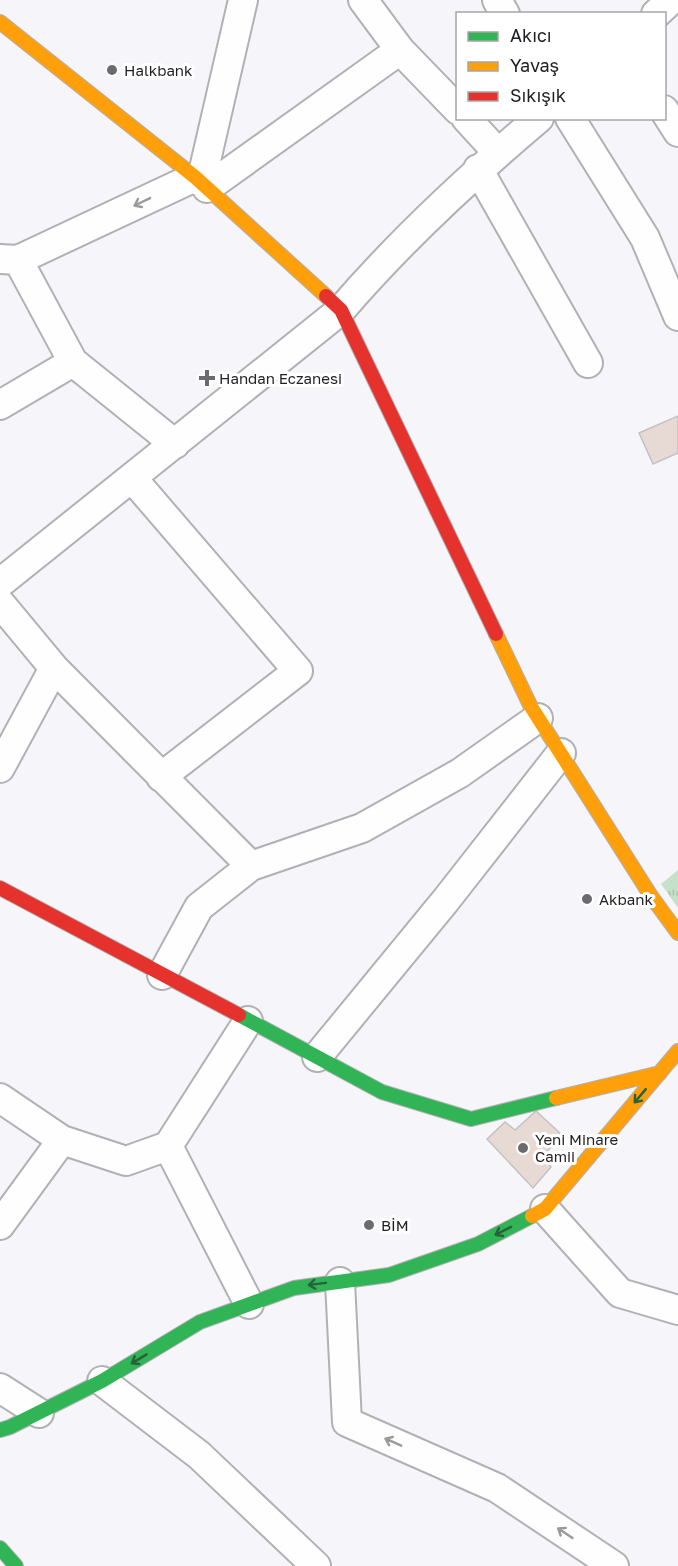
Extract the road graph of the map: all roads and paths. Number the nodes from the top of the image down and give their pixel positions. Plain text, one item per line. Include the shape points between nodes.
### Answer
1 (243, 0) edge
2 (363, 0) edge
3 (671, 0) edge
4 (658, 12) edge
5 (0, 22) edge
6 (400, 50) junction
7 (456, 108) edge
8 (666, 113) edge
9 (467, 120) edge
10 (536, 120) edge
11 (571, 120) edge
12 (678, 132) edge
13 (488, 161) junction
14 (201, 182) junction
15 (9, 259) edge
16 (341, 310) junction
17 (678, 316) edge
18 (73, 362) junction
19 (588, 363) dead end
20 (0, 405) edge
21 (174, 444) junction
22 (132, 478) junction
23 (0, 583) edge
24 (0, 603) edge
25 (54, 668) junction
26 (538, 718) junction
27 (561, 753) junction
28 (0, 768) edge
29 (161, 777) junction
30 (251, 866) junction
31 (0, 888) edge
32 (678, 933) edge
33 (162, 975) junction
34 (248, 1021) junction
35 (678, 1051) edge
36 (317, 1057) junction
37 (660, 1073) junction
38 (0, 1098) edge
39 (62, 1140) junction
40 (168, 1146) junction
41 (546, 1209) junction
42 (0, 1224) edge
43 (340, 1282) junction
44 (249, 1304) junction
45 (678, 1310) edge
46 (102, 1381) junction
47 (0, 1388) edge
48 (39, 1413) junction
49 (0, 1430) edge
50 (0, 1548) edge
51 (16, 1566) edge
52 (316, 1566) edge
53 (614, 1566) edge

1 - 14 street
2 - 6 street
3 - 4 street
5 - 14 street
6 - 7 street
6 - 14 street
8 - 12 street
9 - 13 street
10 - 13 street
11 - 17 street via 645,238
13 - 16 street via 378,266
13 - 19 street
14 -> 15 street
14 - 16 street
15 - 18 street
16 - 21 street
16 - 26 street
18 - 20 street
18 - 21 street
21 - 22 street
22 - 23 street
22 - 29 street via 298,671
24 - 25 street
25 - 28 street
25 - 29 street
26 - 27 street
26 - 30 street via 460,773 362,828
27 - 32 street
27 - 36 street
29 - 30 street
30 - 33 street via 199,907
31 - 33 street
33 - 34 street
34 - 36 street
34 - 40 street
35 - 37 street
36 - 37 street via 382,1092 471,1119
37 -> 41 street
38 - 39 street
39 - 40 street via 126,1161
39 - 42 street
40 - 44 street
41 -> 43 street via 478,1244 389,1275
41 - 45 street via 620,1293
43 -> 44 street via 294,1288
53 -> 43 street via 497,1488 347,1422
44 -> 46 street via 200,1322
46 - 48 street
46 - 52 street via 199,1455
47 - 48 street
48 - 49 street
50 - 51 street

